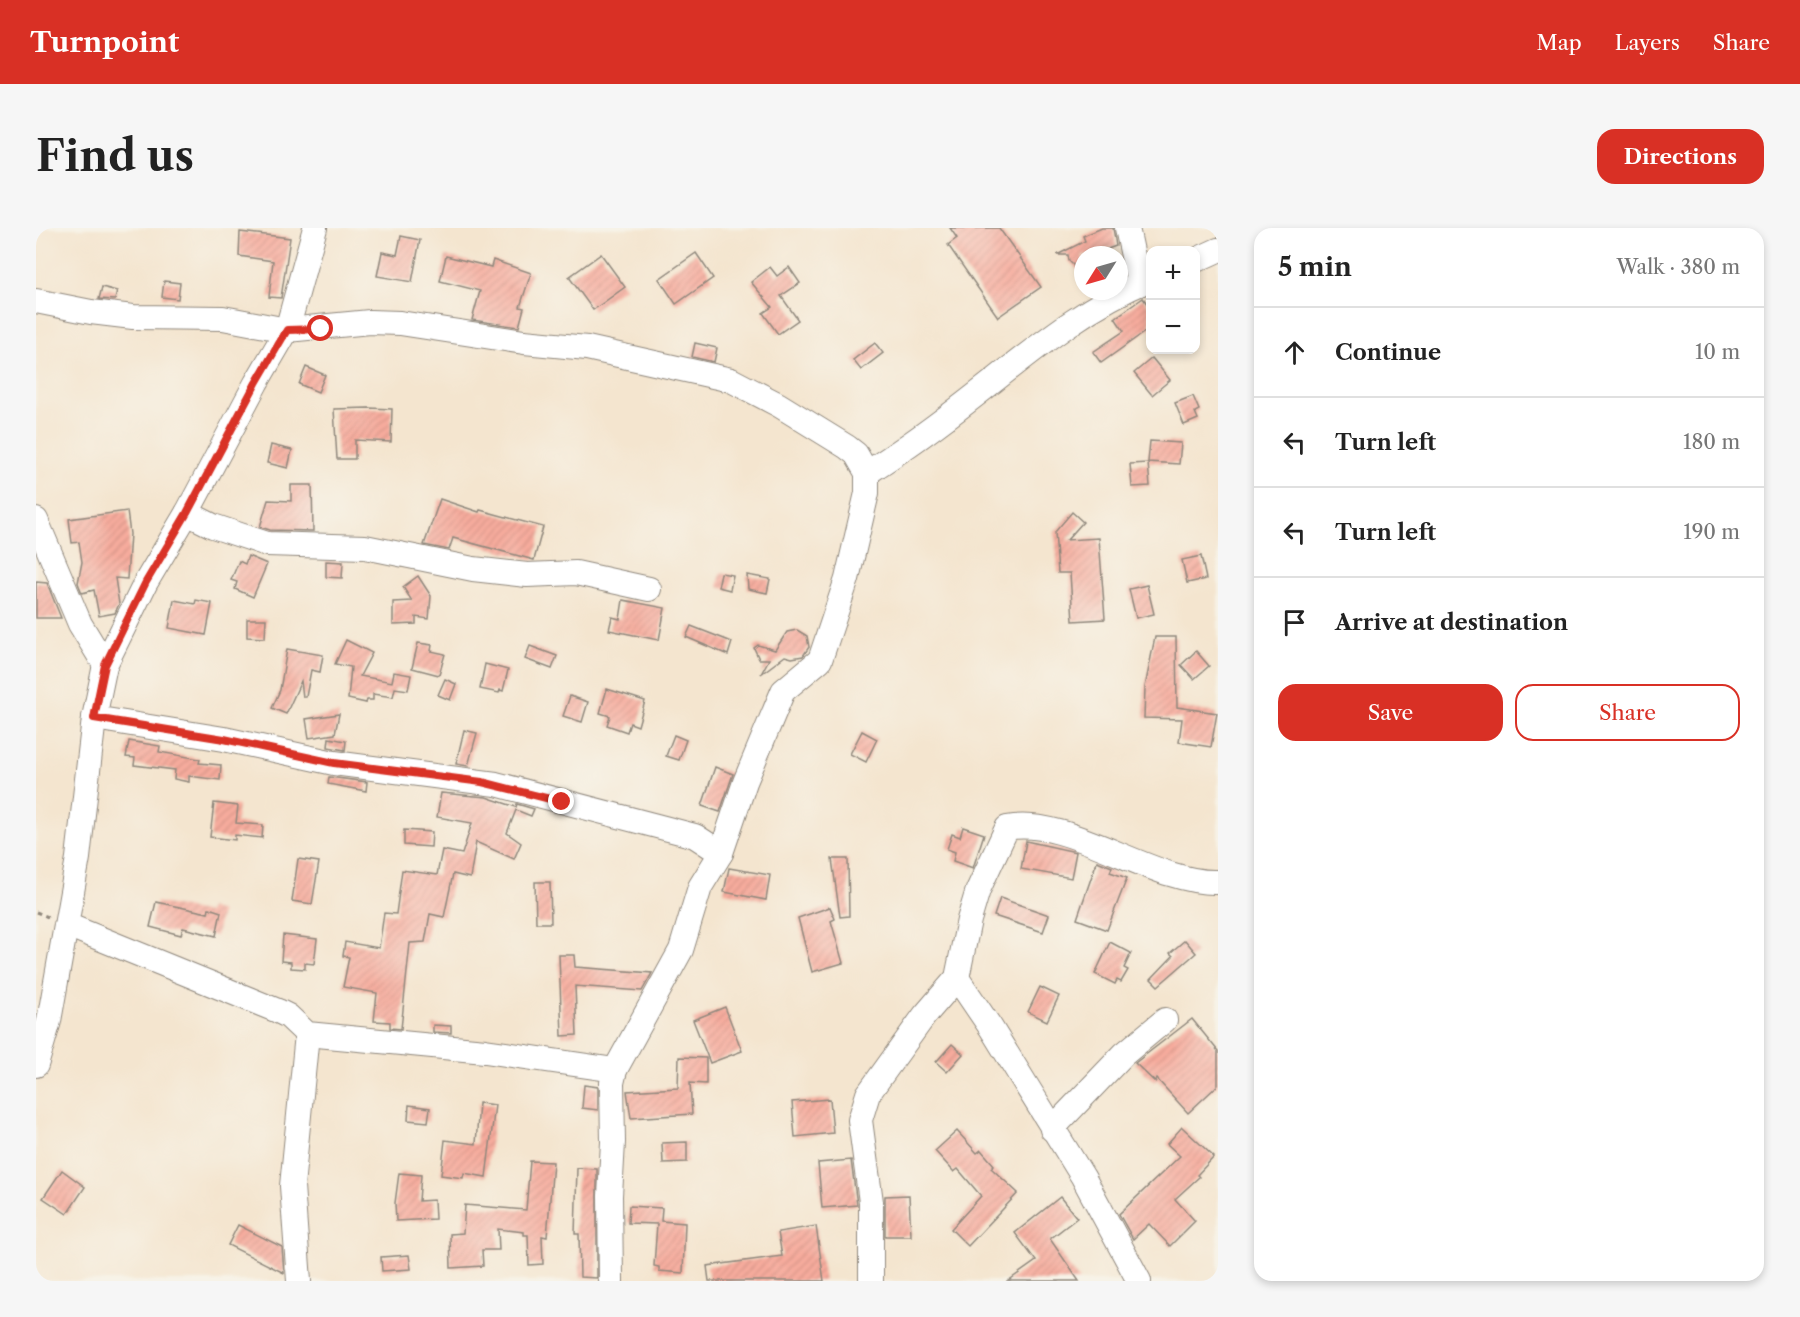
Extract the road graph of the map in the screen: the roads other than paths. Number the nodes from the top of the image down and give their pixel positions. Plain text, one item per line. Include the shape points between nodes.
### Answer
1 (315, 228) edge
2 (1127, 228) edge
3 (1218, 250) edge
4 (1200, 258) edge
5 (1145, 281) edge
6 (36, 301) edge
7 (287, 330) junction
8 (867, 473) junction
9 (187, 513) junction
10 (36, 520) edge
11 (650, 589) dead end
12 (105, 665) junction
13 (94, 718) junction
14 (722, 853) junction
15 (1218, 882) edge
16 (66, 925) junction
17 (957, 978) junction
18 (1165, 1020) dead end
19 (307, 1034) junction
20 (36, 1065) edge
21 (615, 1070) junction
22 (1052, 1129) junction
23 (299, 1281) edge
24 (611, 1281) edge
25 (871, 1281) edge
26 (1139, 1281) edge

1 - 7 street
2 - 5 street
3 - 4 street
5 - 8 street via 1078,316
6 - 7 street via 133,317 223,318
7 - 8 street via 400,323 587,348 689,369 731,380 779,405 847,447
7 - 9 street
8 - 14 street via 867,493 854,553 828,640 820,660 783,691 745,782
9 - 11 street via 267,544 364,547 473,569 527,575 576,573
9 - 12 street via 146,582
10 - 12 street via 80,624
12 - 13 street
13 - 14 street via 224,739 334,763 496,784 695,836
13 - 16 street
14 - 21 street via 700,887 673,967
15 - 17 street via 1194,881 1033,827 1008,828 978,890
16 - 19 street via 278,1011
16 - 20 street via 49,1022
17 - 22 street
17 - 25 street via 868,1094 861,1114 871,1202
18 - 22 street via 1124,1054
19 - 21 street via 496,1053
19 - 23 street via 292,1186
21 - 24 street
22 - 26 street via 1083,1177

